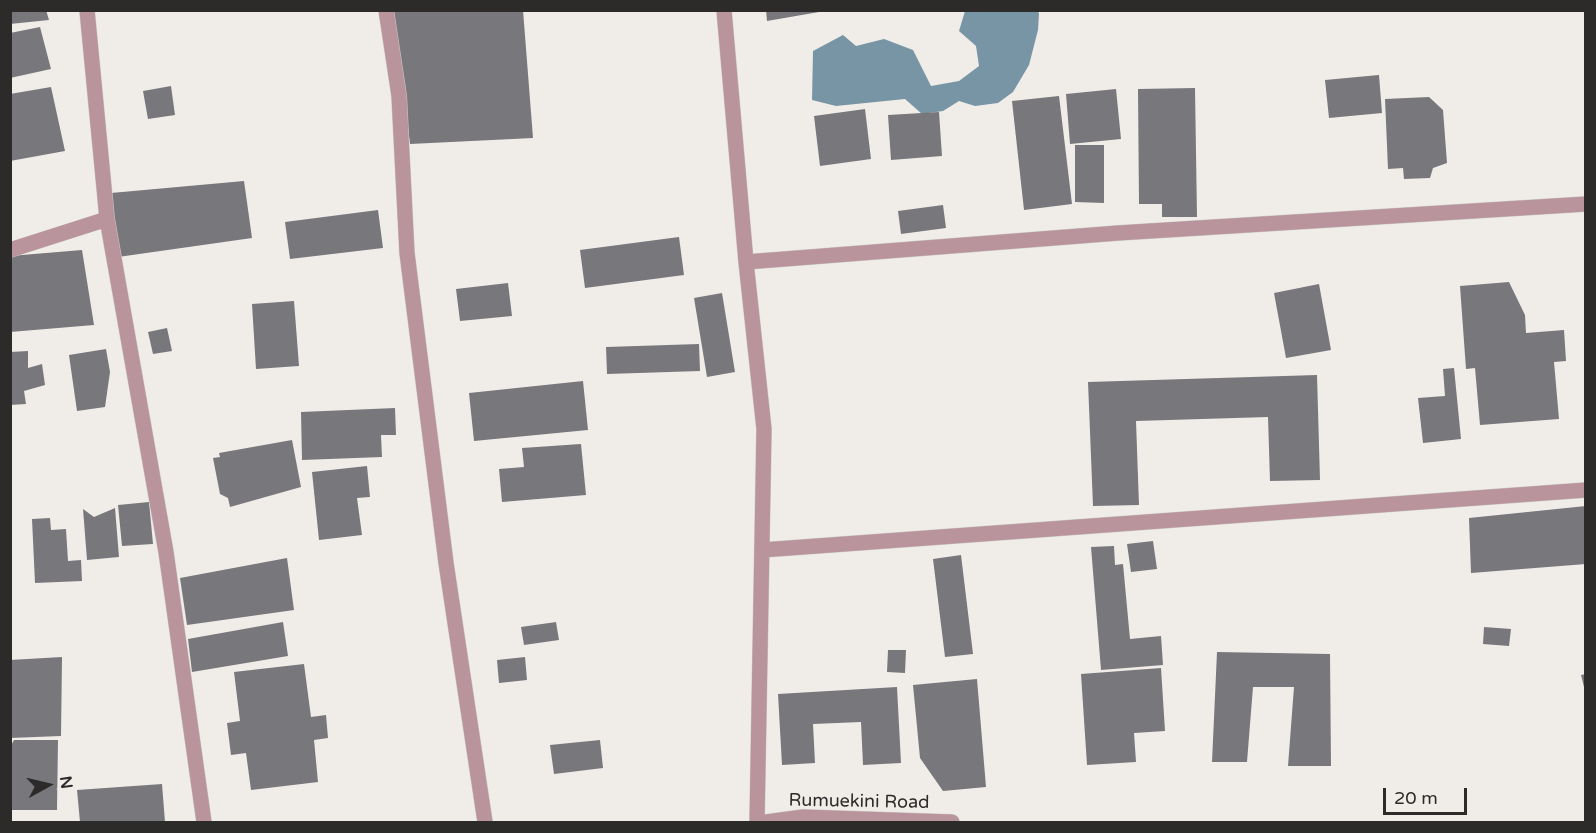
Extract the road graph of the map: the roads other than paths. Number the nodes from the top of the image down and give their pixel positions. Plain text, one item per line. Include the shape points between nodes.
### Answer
1 (87, 10) edge
2 (386, 10) edge
3 (723, 10) edge
4 (1586, 204) edge
5 (107, 219) junction
6 (10, 250) edge
7 (746, 262) junction
8 (1586, 490) edge
9 (762, 550) junction
10 (803, 820) edge
11 (204, 822) edge
12 (485, 822) edge
13 (756, 822) edge
14 (766, 822) edge
15 (952, 822) edge

1 - 5 street
2 - 12 street via 399,96 407,252 446,563
3 - 7 street
4 - 7 street via 1118,233
5 - 6 street
5 - 11 street via 166,552
7 - 9 street via 764,429
8 - 9 street
9 - 13 street
10 - 14 street, Rumuekini Road
10 - 15 street, Rumuekini Road

